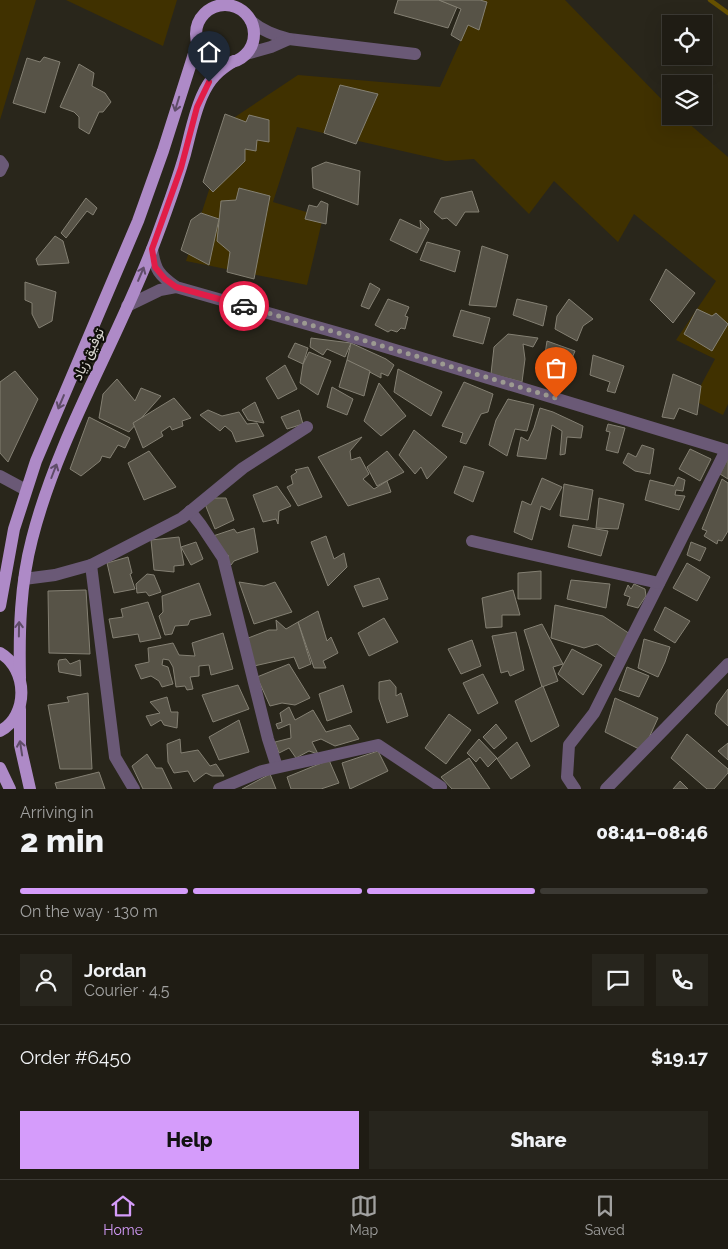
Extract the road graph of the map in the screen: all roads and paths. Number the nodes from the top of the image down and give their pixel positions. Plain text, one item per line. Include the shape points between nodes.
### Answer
1 (204, 0) edge
2 (240, 0) edge
3 (248, 16) junction
4 (201, 19) junction
5 (289, 39) junction
6 (198, 41) junction
7 (246, 54) junction
8 (415, 54) dead end
9 (234, 61) junction
10 (0, 161) edge
11 (0, 171) edge
12 (152, 249) junction
13 (176, 287) junction
14 (127, 306) junction
15 (307, 427) dead end
16 (0, 476) edge
17 (26, 490) junction
18 (190, 512) junction
19 (472, 541) dead end
20 (91, 565) junction
21 (24, 579) junction
22 (659, 583) junction
23 (0, 606) edge
24 (0, 652) edge
25 (728, 664) edge
26 (20, 678) junction
27 (20, 706) junction
28 (0, 731) edge
29 (277, 767) junction
30 (0, 768) edge
31 (441, 787) dead end
32 (10, 789) edge
33 (30, 789) edge
34 (134, 789) edge
35 (219, 789) edge
36 (575, 789) edge
37 (606, 789) edge

1 - 4 main road
2 - 3 main road
3 - 4 main road via 230,5 221,5 206,12
3 - 5 street via 260,28
3 - 7 main road via 254,36
4 - 6 main road
5 - 7 street
5 - 8 street
6 - 9 main road via 202,50 216,61
6 -> 17 main road, توفيق زياد via 138,221
7 - 9 main road
9 - 12 main road, توفيق زياد via 217,72 202,95 181,168
10 - 11 street via 3,165
12 - 13 street via 155,267
14 -> 12 main road, توفيق زياد
13 - 14 street via 160,290
13 - 22 street via 726,450
21 -> 14 main road, توفيق زياد via 41,507 81,405
15 - 18 street via 243,468
16 - 17 street
17 - 23 main road, توفيق زياد via 14,529
18 - 20 street
18 - 29 street via 223,558
19 - 22 street
20 - 21 street
20 - 34 street via 115,757
26 -> 21 main road, توفيق زياد via 20,608
22 - 36 street via 594,713 570,745 567,777
24 - 26 main road via 14,665
25 - 37 street
26 - 27 main road, توفيق زياد
27 - 28 main road via 13,719
33 -> 27 main road via 20,745
29 - 31 street via 378,745
29 - 35 street
30 - 32 main road

